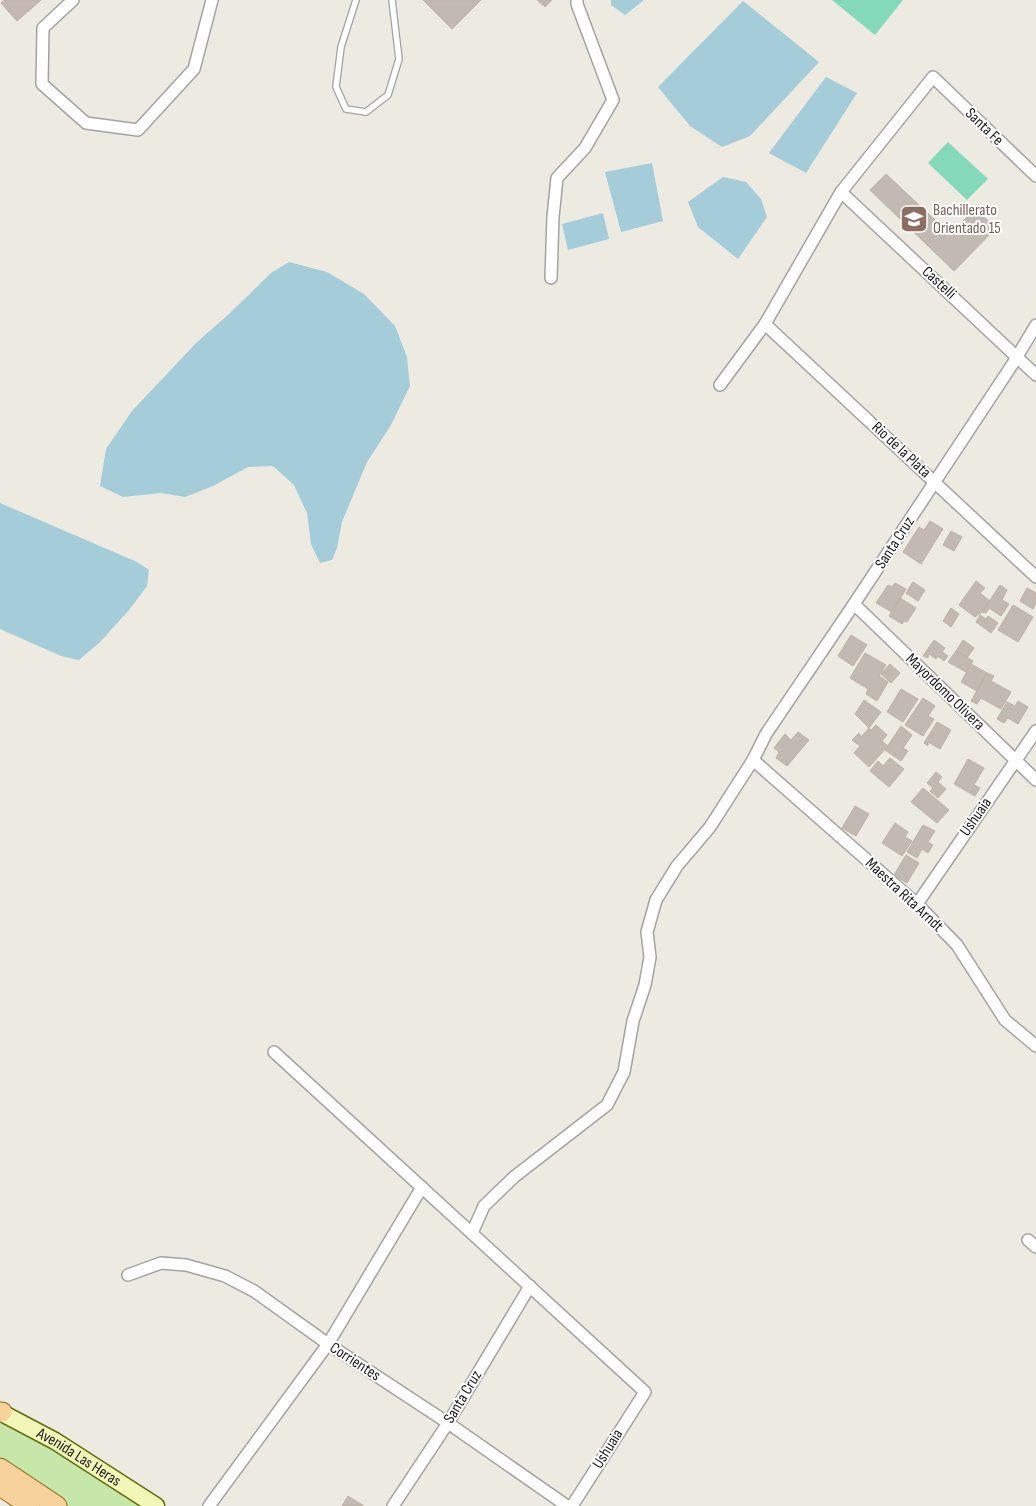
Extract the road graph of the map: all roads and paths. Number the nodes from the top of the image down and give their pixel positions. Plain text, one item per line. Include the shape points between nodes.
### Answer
1 (73, 0) edge
2 (212, 0) edge
3 (356, 0) edge
4 (392, 0) edge
5 (577, 0) edge
6 (1036, 176) edge
7 (841, 192) junction
8 (551, 278) dead end
9 (766, 324) junction
10 (1036, 325) edge
11 (1017, 356) junction
12 (1036, 374) edge
13 (720, 385) dead end
14 (935, 481) junction
15 (1036, 577) edge
16 (854, 604) junction
17 (1036, 731) edge
18 (753, 760) junction
19 (1016, 761) junction
20 (1036, 780) edge
21 (917, 904) junction
22 (1036, 1046) edge
23 (274, 1052) dead end
24 (422, 1187) junction
25 (472, 1233) junction
26 (128, 1275) dead end
27 (530, 1286) junction
28 (328, 1344) junction
29 (1, 1412) edge
30 (448, 1423) junction
31 (0, 1468) edge
32 (0, 1486) edge
33 (30, 1506) edge
34 (56, 1506) edge
35 (156, 1506) edge
36 (209, 1506) edge
37 (393, 1506) edge
38 (567, 1506) edge
39 (572, 1506) edge

1 - 2 street via 43,28 42,84 86,122 138,130 194,69
3 - 4 lane via 341,47 336,87 346,109 366,112 388,95 399,59
5 - 8 street via 613,100 585,148 557,178
6 - 7 street, Santa Fe via 933,77
7 - 9 street
7 - 11 street, Castelli
9 - 13 street
9 - 14 street, Rio de la Plata
10 - 11 street, Santa Cruz
11 - 12 street, Castelli
11 - 14 street, Santa Cruz
14 - 15 street, Rio de la Plata
14 - 16 street, Santa Cruz
16 - 18 street, Santa Cruz via 766,734
16 - 19 street, Mayordomo Olivera
17 - 19 street, Ushuaia
18 - 21 street, Maestra Rita Arndt
18 - 25 street, Santa Cruz via 710,827 677,866 656,900 648,932 650,958 645,985 633,1021 624,1072 607,1105 514,1177 484,1206
19 - 20 street, Mayordomo Olivera
19 - 21 street, Ushuaia
21 - 22 street, Maestra Rita Arndt via 957,945 1005,1020
23 - 24 street
24 - 25 street
24 - 28 street
25 - 27 street
26 - 28 street, Corrientes via 161,1263 186,1265 225,1276 254,1291
27 - 30 street, Santa Cruz
27 - 39 street, Ushuaia via 645,1392
28 - 30 street, Corrientes
28 - 36 street
29 - 35 main road, Avenida Las Heras via 55,1441
30 - 37 street, Santa Cruz
30 - 38 street, Corrientes
31 - 34 main road
32 - 33 main road

